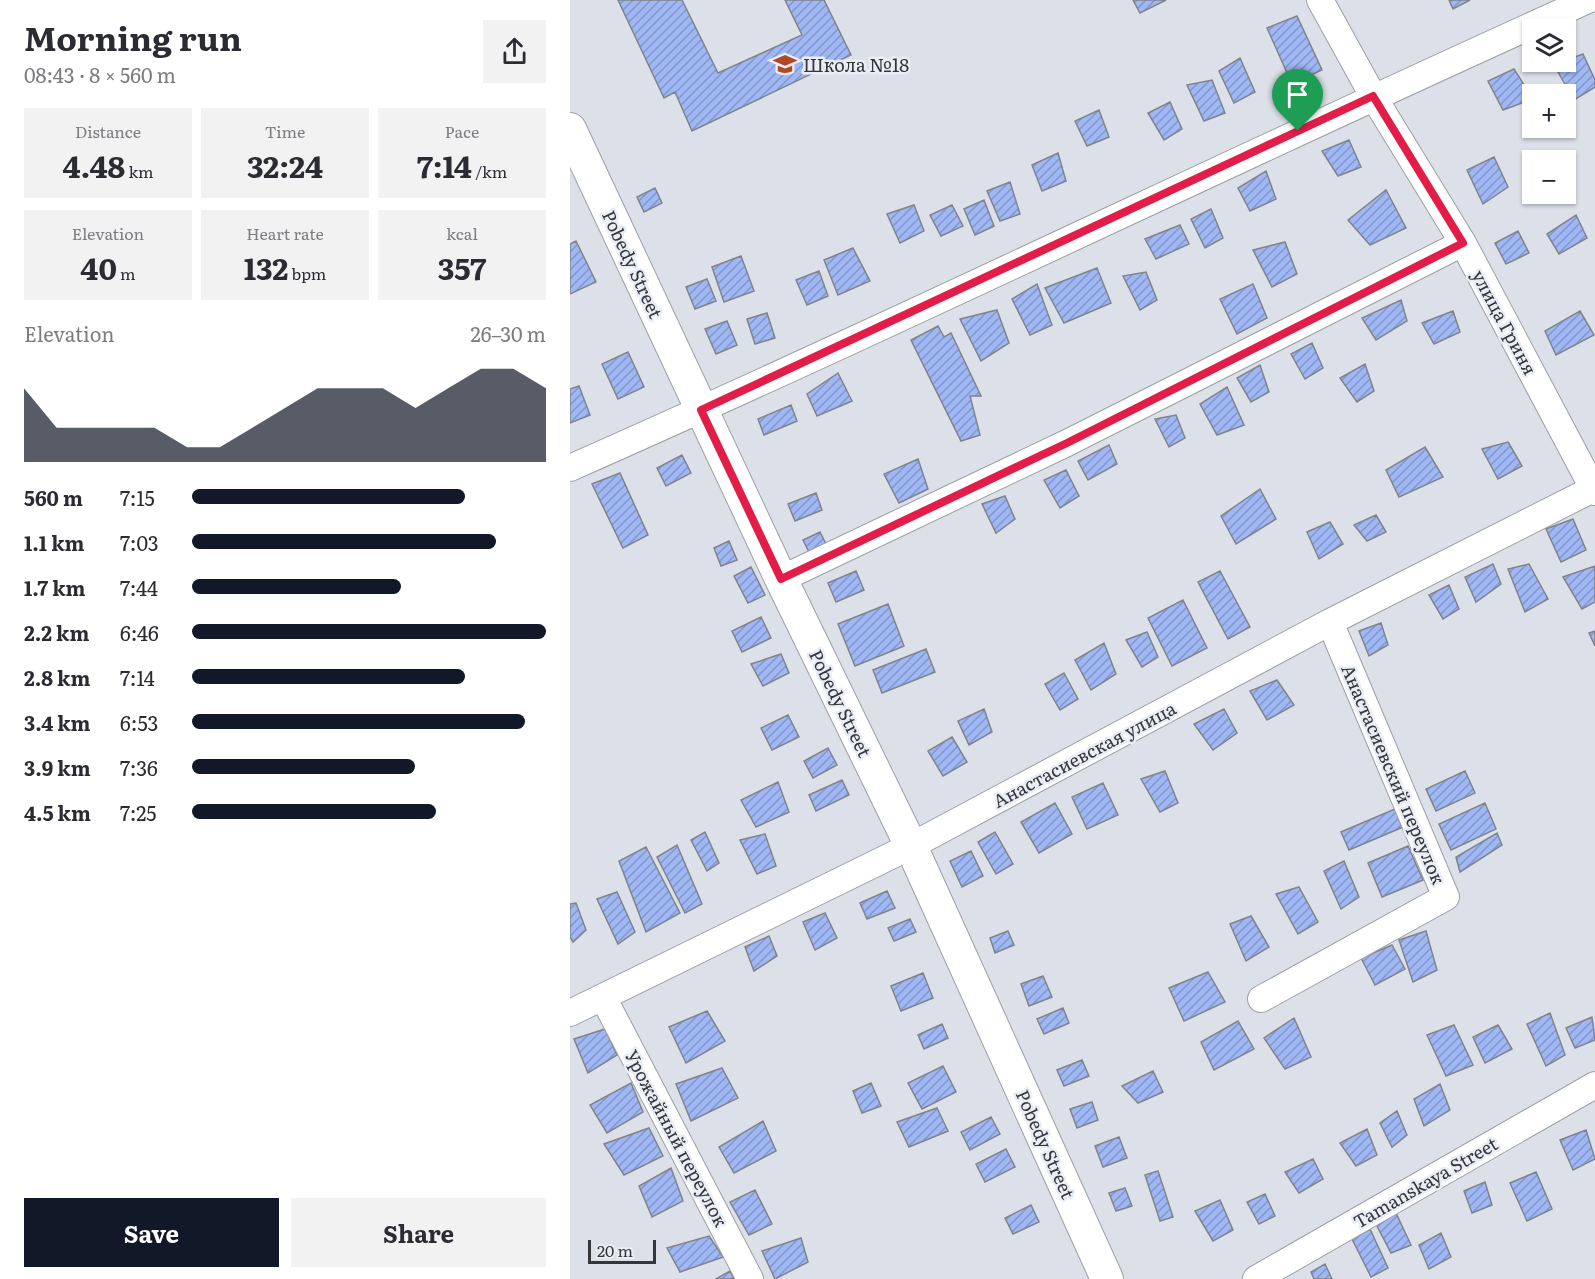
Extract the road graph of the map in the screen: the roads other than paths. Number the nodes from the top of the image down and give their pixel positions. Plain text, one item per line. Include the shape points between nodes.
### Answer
1 (1320, 0) edge
2 (1588, 0) edge
3 (1373, 96) junction
4 (570, 129) edge
5 (1463, 243) junction
6 (701, 410) junction
7 (570, 468) edge
8 (1594, 489) edge
9 (781, 579) junction
10 (1330, 622) junction
11 (910, 846) junction
12 (603, 997) junction
13 (1262, 999) dead end
14 (570, 1013) edge
15 (1595, 1085) edge
16 (750, 1279) edge
17 (1107, 1279) edge
18 (1256, 1279) edge

1 - 3 street, улица Гриня
2 - 3 street
3 - 5 street, улица Гриня
3 - 6 street
4 - 6 street, Pobedy Street
5 - 8 street, улица Гриня
5 - 9 street via 1067,443
6 - 7 street
6 - 9 street, Pobedy Street
8 - 10 street, Анастасиевская улица
9 - 11 street, Pobedy Street
10 - 11 street, Анастасиевская улица
10 - 13 street, Анастасиевский переулок via 1446,897
11 - 12 street, Анастасиевская улица
11 - 17 street, Pobedy Street
12 - 14 street, Анастасиевская улица
12 - 16 street, Урожайный переулок
15 - 18 street, Tamanskaya Street

